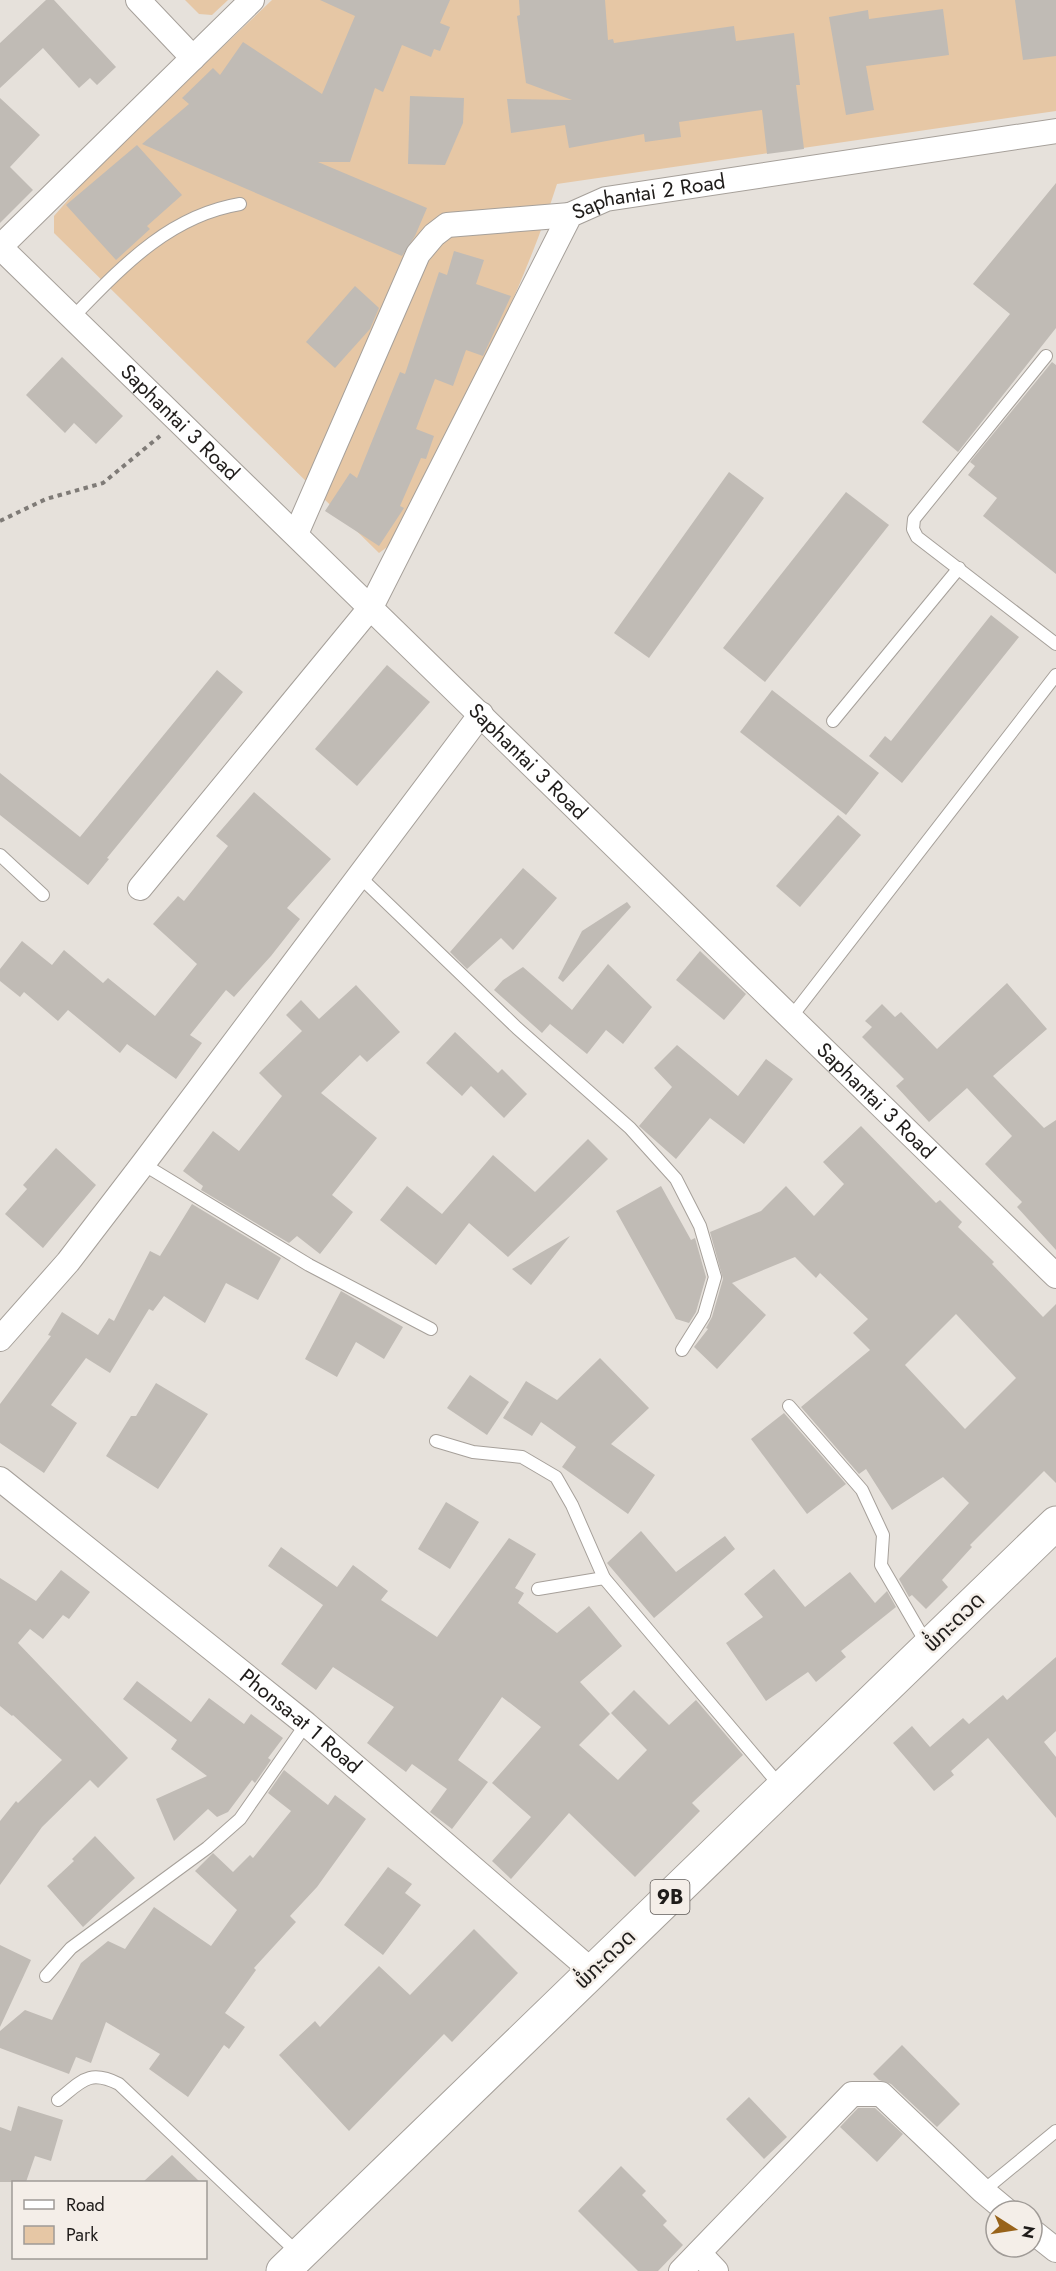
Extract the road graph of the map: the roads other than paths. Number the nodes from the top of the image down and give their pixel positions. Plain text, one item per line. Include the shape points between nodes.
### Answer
1 (138, 0) edge
2 (252, 0) edge
3 (193, 58) junction
4 (1056, 130) edge
5 (240, 204) dead end
6 (570, 215) junction
7 (0, 247) edge
8 (73, 317) junction
9 (1046, 356) dead end
10 (296, 534) junction
11 (959, 568) junction
12 (371, 607) junction
13 (1056, 644) edge
14 (1056, 675) edge
15 (481, 714) junction
16 (833, 721) dead end
17 (0, 855) edge
18 (360, 877) junction
19 (140, 888) dead end
20 (43, 895) dead end
21 (792, 1016) junction
22 (143, 1164) junction
23 (1056, 1276) edge
24 (431, 1329) dead end
25 (0, 1339) edge
26 (681, 1350) dead end
27 (789, 1406) dead end
28 (436, 1441) dead end
29 (0, 1479) edge
30 (1056, 1523) edge
31 (604, 1578) junction
32 (538, 1589) dead end
33 (928, 1647) junction
34 (306, 1724) junction
35 (782, 1789) junction
36 (592, 1971) junction
37 (46, 1976) dead end
38 (58, 2100) dead end
39 (1056, 2131) edge
40 (982, 2191) junction
41 (992, 2199) edge
42 (1044, 2240) edge
43 (1056, 2250) edge
44 (699, 2253) junction
45 (291, 2263) edge
46 (681, 2271) edge
47 (716, 2271) edge

1 - 3 street
2 - 3 street
3 - 7 street
4 - 6 street, Saphantai 2 Road via 606,199
5 - 8 lane via 173,227 129,259
6 - 10 street via 447,225 434,235 418,254
6 - 12 street, Saphantai 2 Road
7 - 8 street, Saphantai 3 Road
8 - 10 street, Saphantai 3 Road
9 - 11 lane via 914,519 917,537
10 - 12 street, Saphantai 3 Road
11 - 13 lane
11 - 16 lane
12 - 15 street, Saphantai 3 Road
12 - 19 street, Saphantai 2 Road
14 - 21 lane
15 - 18 street
15 - 21 street, Saphantai 3 Road
17 - 20 lane
18 - 22 street
18 - 26 lane via 517,1028 630,1128 676,1179 700,1226 715,1277 704,1315
21 - 23 street, Saphantai 3 Road
22 - 24 lane via 309,1265
22 - 25 street via 68,1262
27 - 33 lane via 862,1490 883,1535 881,1565
28 - 31 lane via 473,1452 522,1457 556,1477
29 - 34 street, Phonsa-at 1 Road
30 - 33 main road, ພໍ່ກະດວດ / 9B
31 - 32 lane
31 - 35 lane
33 - 35 main road, ພໍ່ກະດວດ / 9B
34 - 36 street, Phonsa-at 1 Road
34 - 37 lane via 240,1819 207,1848 71,1948
35 - 36 main road, ພໍ່ກະດວດ / 9B
36 - 45 main road, ພໍ່ກະດວດ / 9B
38 - 45 lane via 85,2078 102,2075 119,2084
39 - 40 lane
40 - 41 street
40 - 44 street via 881,2094 852,2094
42 - 43 street
44 - 46 street
44 - 47 street

